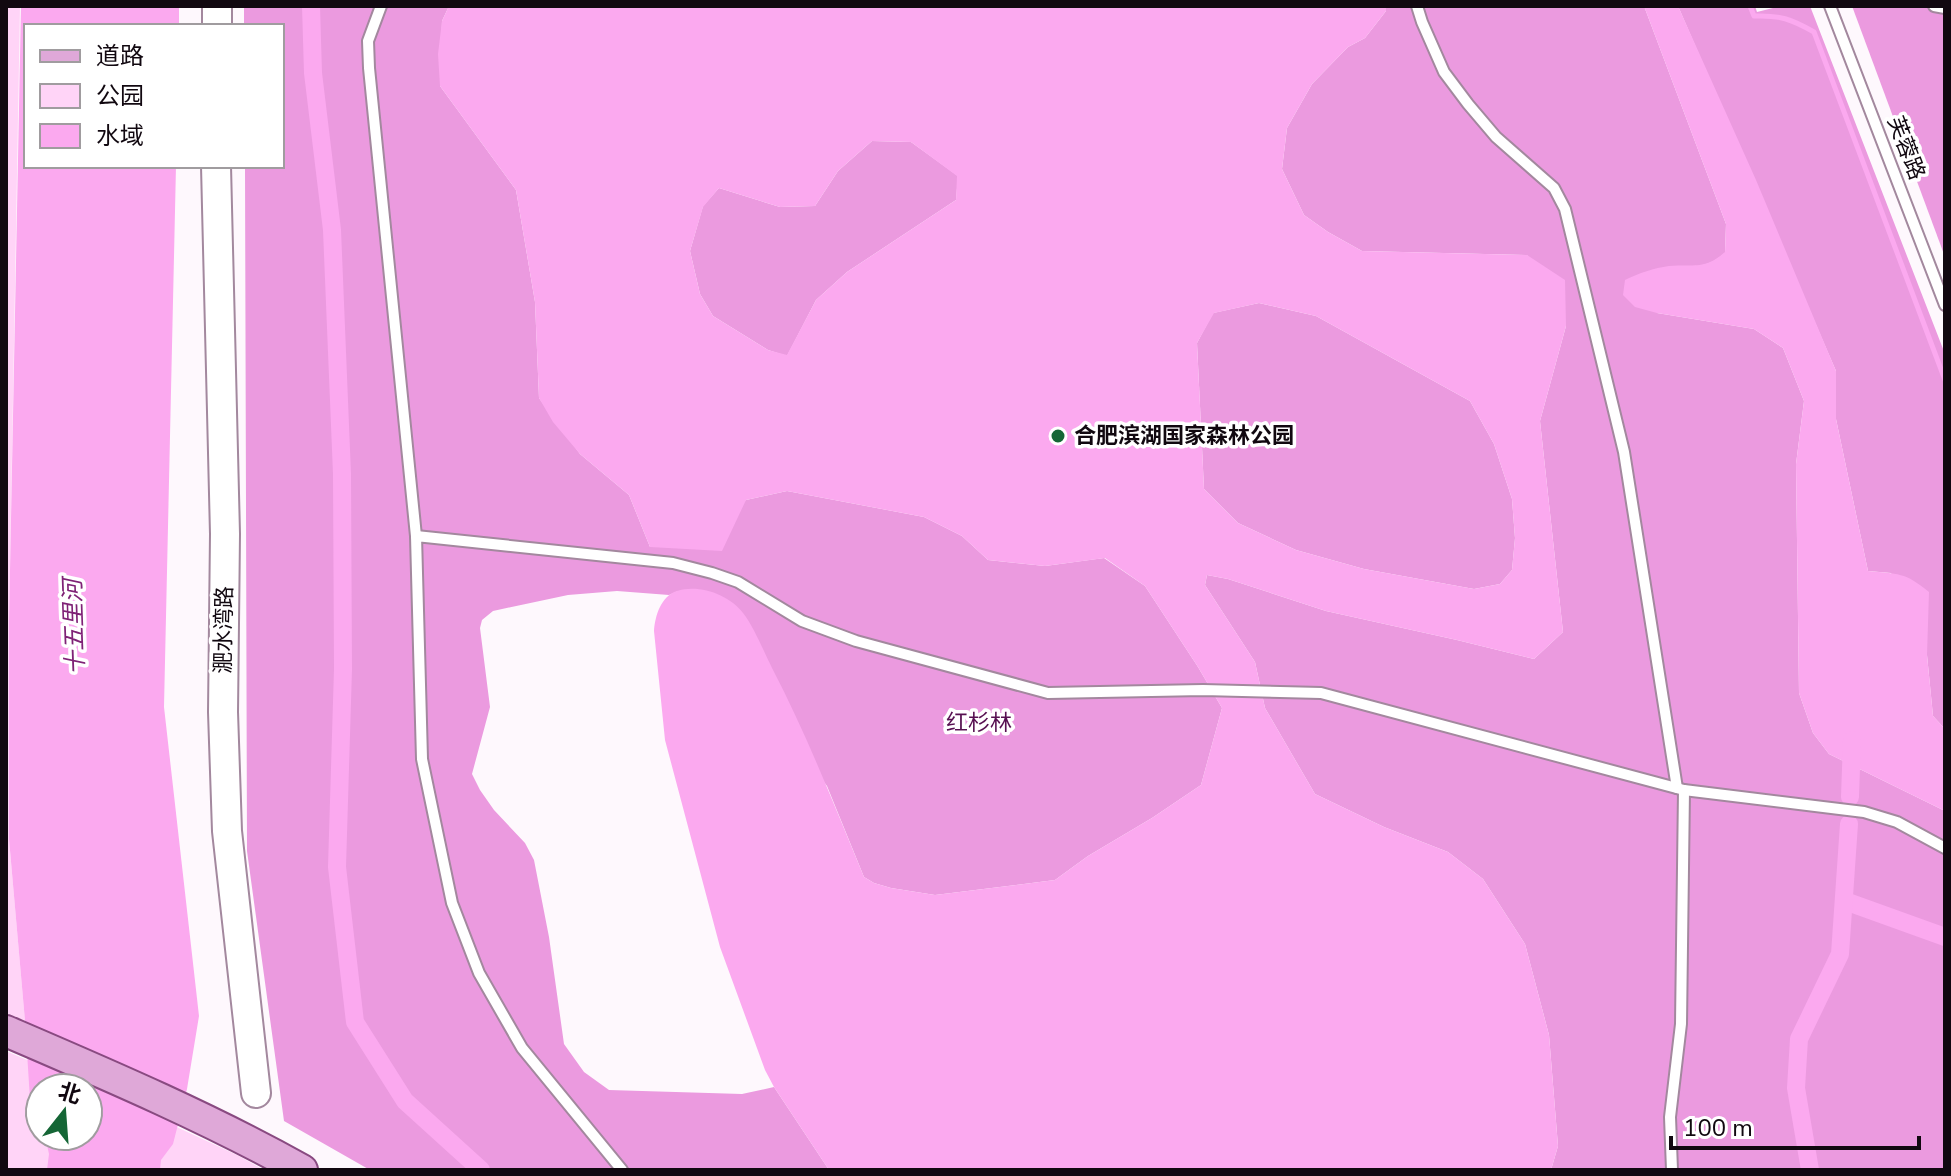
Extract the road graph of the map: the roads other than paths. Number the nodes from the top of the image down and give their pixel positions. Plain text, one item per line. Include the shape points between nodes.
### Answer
1 (381, 6) edge
2 (1417, 6) edge
3 (1830, 6) edge
4 (1934, 6) edge
5 (1945, 8) edge
6 (216, 168) edge
7 (1945, 305) edge
8 (416, 536) junction
9 (1681, 789) junction
10 (1945, 848) edge
11 (6, 1031) edge
12 (6, 1051) edge
13 (256, 1093) dead end
14 (240, 1146) junction
15 (264, 1170) edge
16 (302, 1170) edge
17 (622, 1170) edge
18 (1672, 1170) edge

1 - 8 lane via 368,41 369,68
2 - 9 lane via 1444,72 1496,137 1554,188 1565,209 1624,452
3 - 7 lane, 芙蓉路
4 - 5 lane
6 - 13 street, 淝水湾路 via 227,831
8 - 9 lane via 673,563 738,582 802,621 856,641 1048,693 1321,693
8 - 17 lane via 422,759 452,903 479,973 522,1048
9 - 10 lane via 1864,812 1897,822
9 - 18 lane via 1681,1024 1670,1117
11 - 14 main road via 92,1068
12 - 14 main road
14 - 15 main road
14 - 16 main road

